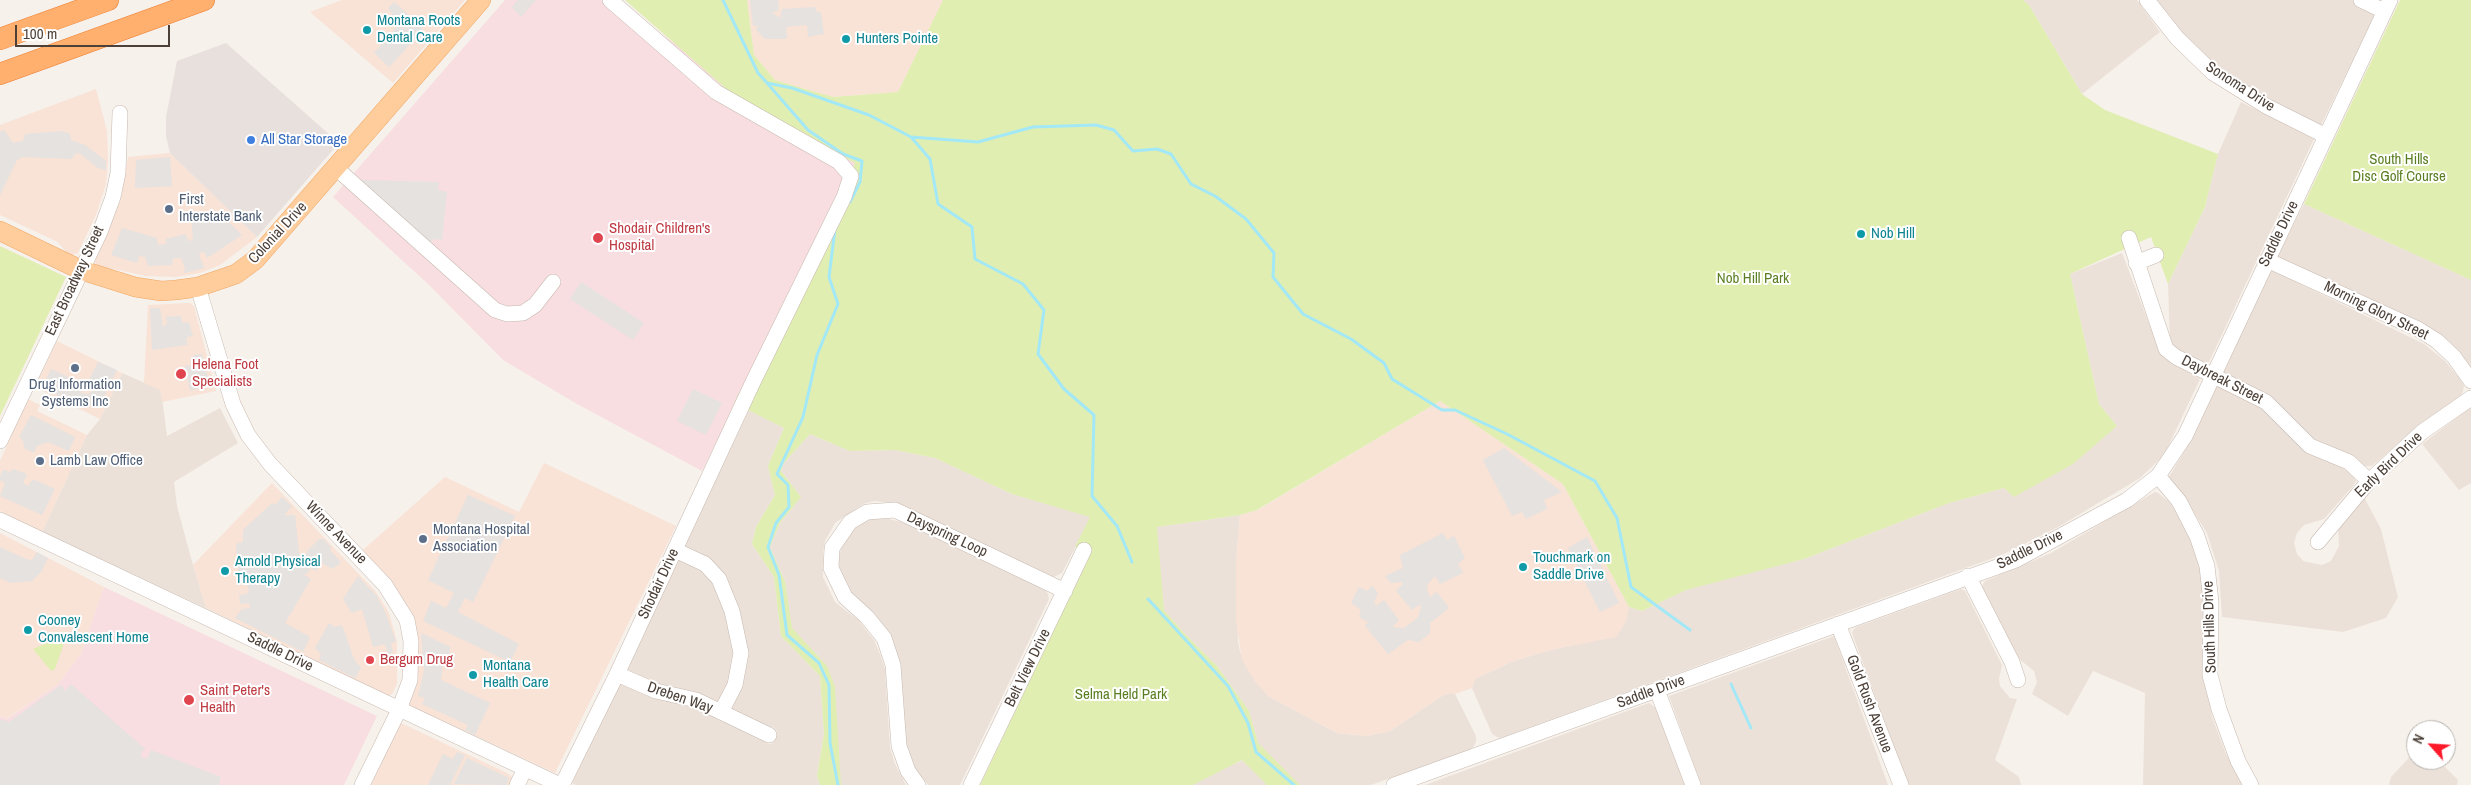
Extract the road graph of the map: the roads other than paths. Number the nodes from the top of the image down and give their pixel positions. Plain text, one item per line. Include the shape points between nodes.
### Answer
1 (108, 0) edge
2 (204, 0) edge
3 (481, 0) edge
4 (610, 0) edge
5 (2147, 0) edge
6 (2361, 0) edge
7 (2387, 6) edge
8 (0, 39) edge
9 (0, 74) edge
10 (120, 113) dead end
11 (2326, 136) junction
12 (336, 168) junction
13 (0, 232) edge
14 (2129, 238) dead end
15 (2156, 255) dead end
16 (2267, 260) junction
17 (2136, 263) junction
18 (81, 270) junction
19 (553, 282) dead end
20 (198, 287) junction
21 (2214, 376) junction
22 (2471, 381) edge
23 (2471, 398) edge
24 (0, 441) edge
25 (2158, 476) junction
26 (2369, 482) junction
27 (0, 520) edge
28 (2318, 542) dead end
29 (674, 550) junction
30 (1084, 550) dead end
31 (1968, 576) junction
32 (1065, 590) junction
33 (1838, 624) junction
34 (616, 674) junction
35 (2018, 680) dead end
36 (1657, 690) junction
37 (399, 710) junction
38 (721, 712) junction
39 (769, 735) dead end
40 (525, 769) junction
41 (362, 785) edge
42 (517, 785) edge
43 (561, 785) edge
44 (918, 785) edge
45 (971, 785) edge
46 (1394, 785) edge
47 (1693, 785) edge
48 (1901, 785) edge
49 (2251, 785) edge

1 - 8 highway
2 - 9 highway
3 - 12 main road, Colonial Drive
4 - 29 street, Shodair Drive via 716,92 839,162 850,176 844,197
5 - 11 street, Sonoma Drive via 2177,38 2213,73 2266,106
6 - 7 street
7 - 11 street, Saddle Drive
10 - 18 street, East Broadway Street via 118,173 113,197
11 - 16 street, Saddle Drive
12 - 19 street via 495,310 507,314 523,313 535,305
12 - 20 main road, Colonial Drive via 255,260 236,274
13 - 18 main road, Colonial Drive
14 - 17 street, Daybreak Street
15 - 17 street
16 - 21 street, Saddle Drive
16 - 22 street, Morning Glory Street via 2418,329 2454,357
17 - 21 street, Daybreak Street via 2166,349
18 - 20 main road, Colonial Drive via 135,287 161,291
18 - 24 street, East Broadway Street
20 - 37 street, Winne Avenue via 233,404 248,435 270,464 386,585 407,620 411,640 410,680
21 - 25 street, Saddle Drive via 2185,436
21 - 26 street, Daybreak Street via 2266,402 2310,446 2349,462
23 - 26 street, Early Bird Drive via 2422,432
25 - 31 street, Saddle Drive via 2127,500 2016,560
25 - 49 street, South Hills Drive via 2179,501 2197,536 2207,566 2211,602 2210,675 2232,744
26 - 28 street, Early Bird Drive
27 - 37 street, Saddle Drive
29 - 34 street, Shodair Drive
29 - 38 street via 705,564 719,579 732,611 741,653 735,685
30 - 32 street, Belt View Drive
31 - 33 street, Saddle Drive
31 - 35 street
32 - 44 street, Dayspring Loop via 895,510 867,512 850,522 832,548 831,568 845,597 884,638 893,665 899,746 908,771
32 - 45 street, Belt View Drive
33 - 36 street, Saddle Drive
33 - 48 street, Gold Rush Avenue
34 - 38 street, Dreben Way via 656,691 696,700
34 - 43 street, Shodair Drive
36 - 46 street, Saddle Drive
36 - 47 street
37 - 40 street, Saddle Drive
37 - 41 street, Winne Avenue
38 - 39 street, Dreben Way
40 - 42 street
40 - 43 street, Saddle Drive

